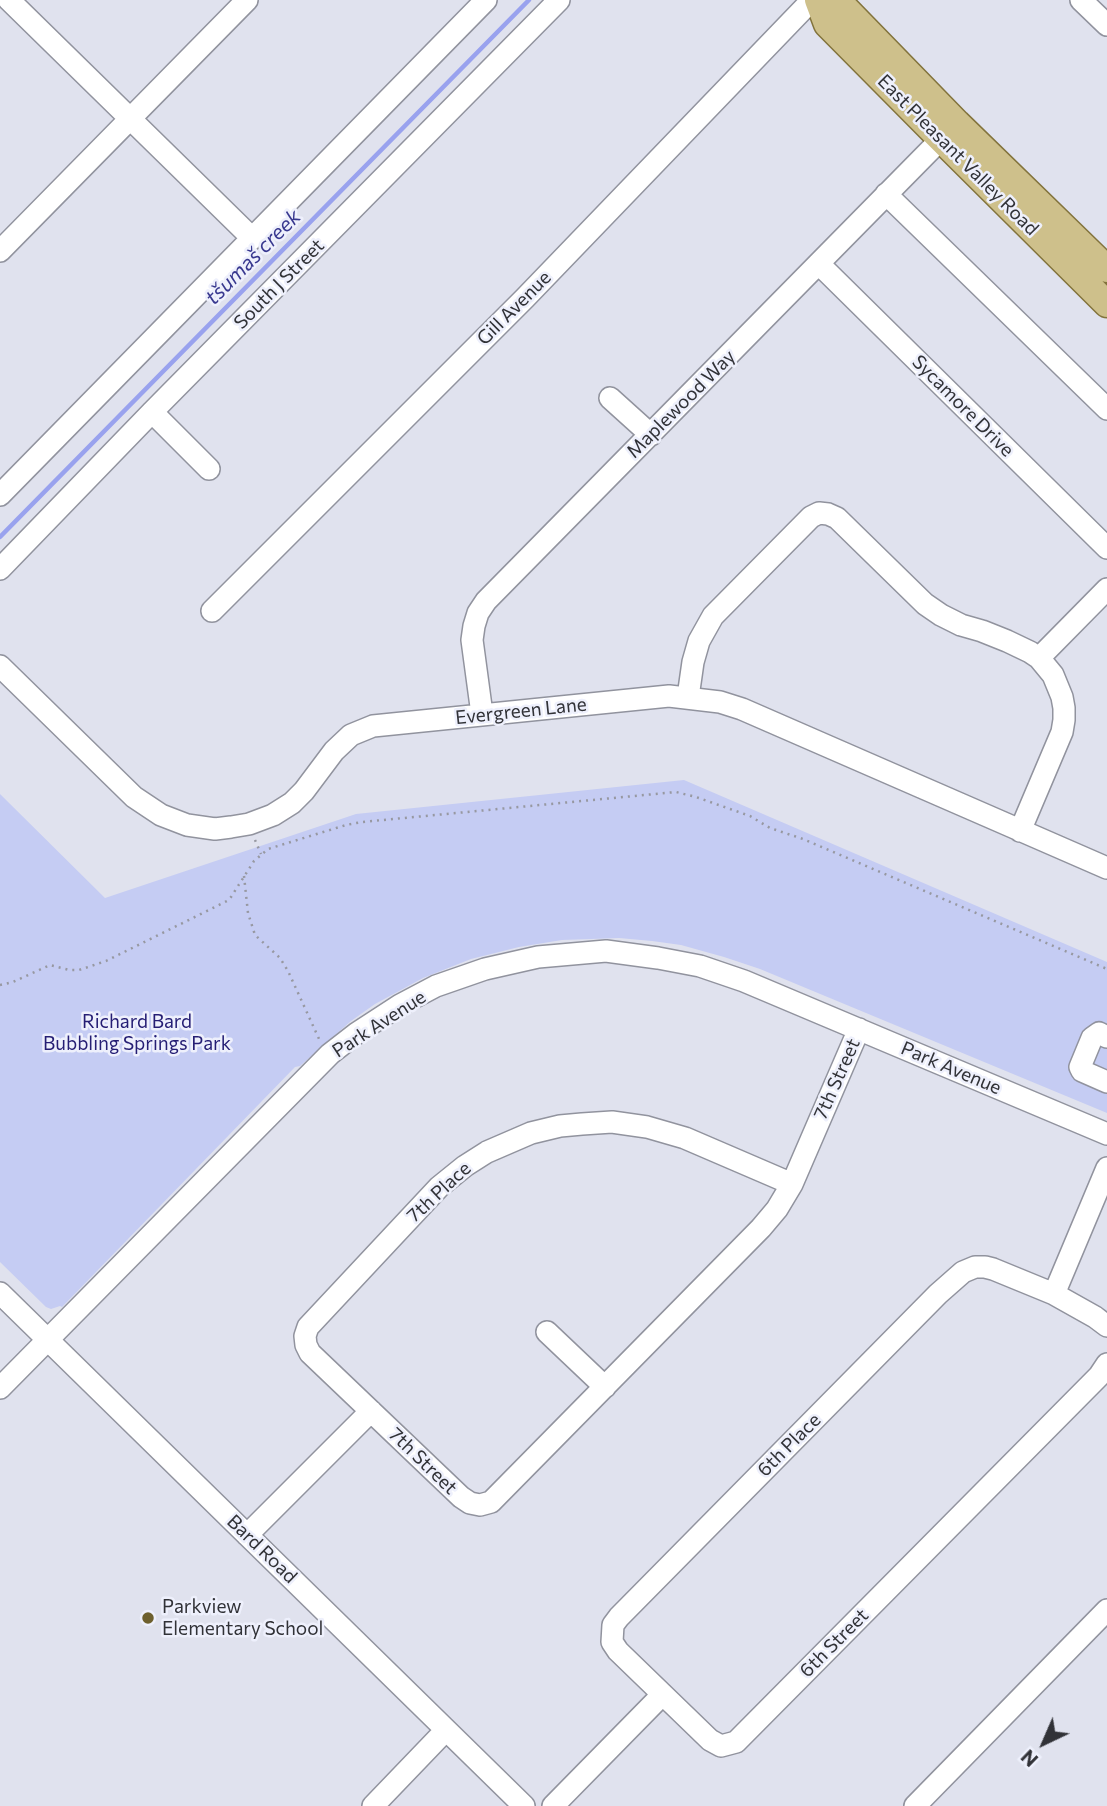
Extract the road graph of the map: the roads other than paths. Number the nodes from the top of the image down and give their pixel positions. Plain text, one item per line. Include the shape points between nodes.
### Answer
1 (8, 0) edge
2 (247, 0) edge
3 (486, 0) edge
4 (559, 0) edge
5 (812, 0) edge
6 (818, 0) edge
7 (828, 0) edge
8 (1081, 0) edge
9 (0, 7) edge
10 (1107, 25) edge
11 (130, 119) junction
12 (949, 131) junction
13 (886, 194) junction
14 (252, 238) junction
15 (0, 251) edge
16 (819, 264) junction
17 (1107, 269) edge
18 (1107, 303) edge
19 (610, 398) dead end
20 (1107, 409) edge
21 (152, 412) junction
22 (651, 435) junction
23 (209, 469) dead end
24 (0, 495) edge
25 (1107, 548) edge
26 (0, 569) edge
27 (1107, 589) edge
28 (212, 611) dead end
29 (1039, 658) junction
30 (0, 666) edge
31 (688, 697) junction
32 (482, 715) junction
33 (1020, 831) junction
34 (1107, 868) edge
35 (859, 1029) junction
36 (1107, 1037) edge
37 (1107, 1082) edge
38 (1107, 1134) edge
39 (1107, 1168) edge
40 (792, 1184) junction
41 (0, 1293) edge
42 (1054, 1294) junction
43 (1107, 1326) edge
44 (547, 1332) dead end
45 (49, 1341) junction
46 (1107, 1364) edge
47 (605, 1387) junction
48 (0, 1388) edge
49 (371, 1411) junction
50 (247, 1535) junction
51 (1107, 1611) edge
52 (662, 1695) junction
53 (446, 1730) junction
54 (373, 1806) edge
55 (524, 1806) edge
56 (553, 1806) edge
57 (915, 1806) edge

1 - 9 street
1 - 11 street
2 - 11 street
3 - 14 street
4 - 21 street, South J Street
5 - 28 street, Gill Avenue via 525,298
6 - 12 main road, East Pleasant Valley Road via 827,24
7 - 12 main road, East Pleasant Valley Road via 843,6
8 - 10 street
11 - 14 street
11 - 15 street
12 - 13 street, Maplewood Way
12 - 17 main road, East Pleasant Valley Road
12 - 18 main road, East Pleasant Valley Road
13 - 16 street, Maplewood Way
13 - 20 street
14 - 24 street
16 - 22 street, Maplewood Way
16 - 25 street, Sycamore Drive
19 - 22 street
21 - 23 street
21 - 26 street, South J Street
22 - 32 street, Maplewood Way via 478,613 472,640
27 - 29 street
29 - 31 street via 940,615 837,518 819,513 713,616 699,641
29 - 33 street via 1059,686 1064,720
30 - 32 street, Evergreen Lane via 134,797 161,815 215,829 249,824 292,803 351,735 373,726
31 - 32 street, Evergreen Lane
31 - 33 street, Evergreen Lane via 742,709
33 - 34 street, Evergreen Lane
35 - 38 street, Park Avenue
35 - 40 street, 7th Street
35 - 45 street, Park Avenue via 700,966 606,951 538,957 436,986 330,1054
36 - 37 street via 1099,1033 1092,1038 1080,1067
39 - 42 street
40 - 47 street, 7th Street via 761,1228
40 - 49 street, 7th Place via 685,1138 612,1122 550,1128 487,1153 439,1187 309,1327 305,1336 310,1353
41 - 45 street, Bard Road
42 - 43 street
42 - 52 street, 6th Place via 985,1267 963,1272 619,1617 612,1642
44 - 47 street
45 - 48 street, Park Avenue
45 - 50 street, Bard Road
46 - 52 street, 6th Street via 736,1742 721,1746 710,1740
47 - 49 street, 7th Street via 491,1502 480,1505 461,1497
49 - 50 street, 7th Street
50 - 53 street, Bard Road
51 - 57 street
52 - 56 street
53 - 54 street
53 - 55 street, Bard Road

